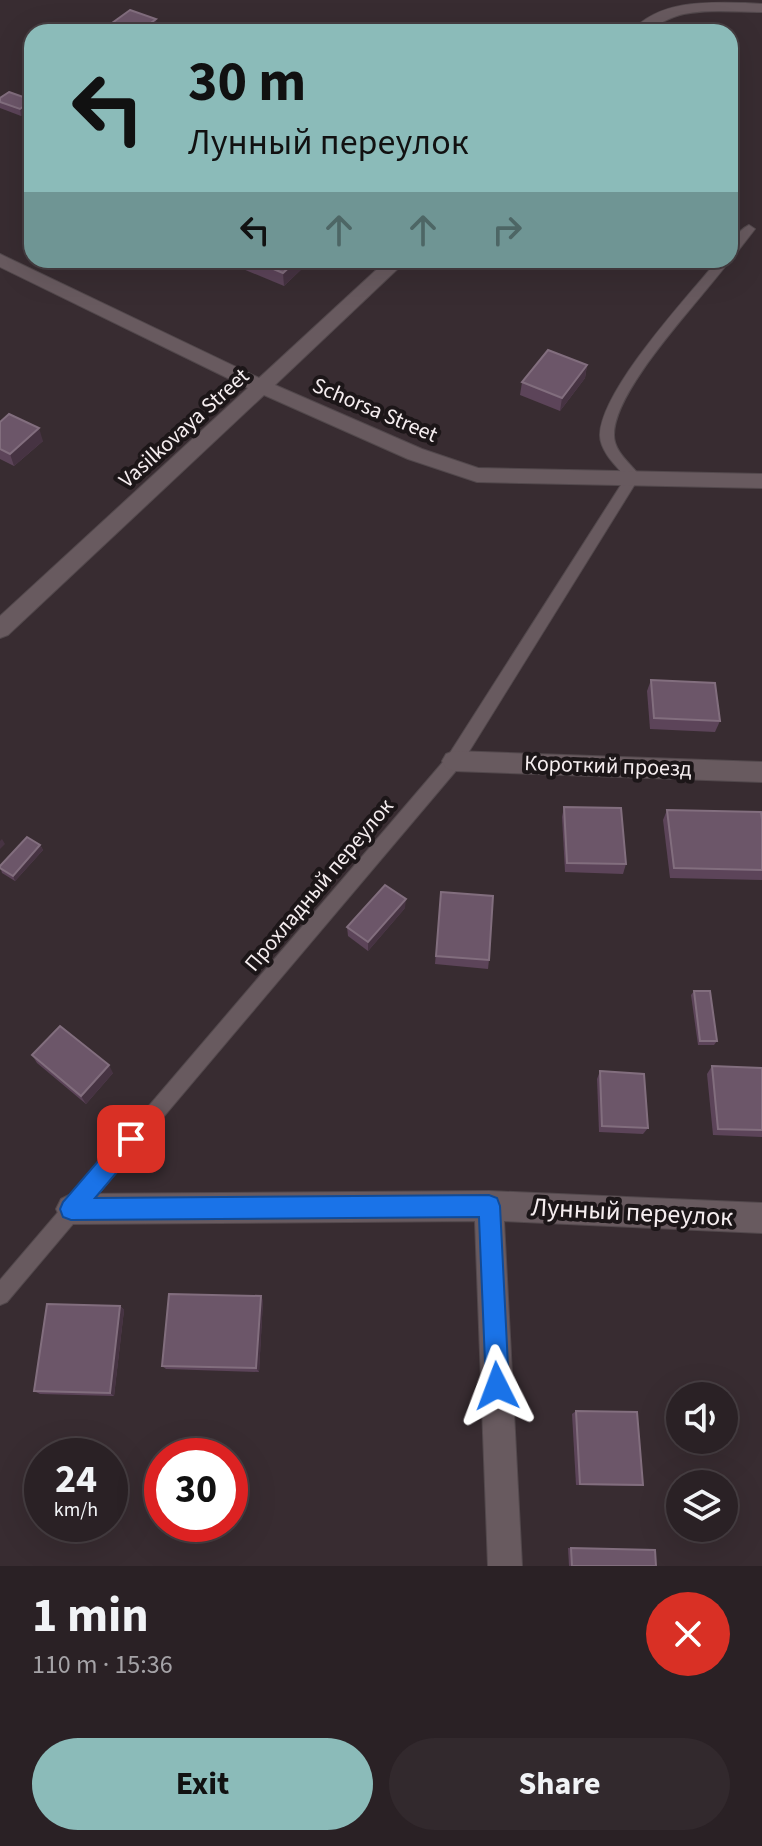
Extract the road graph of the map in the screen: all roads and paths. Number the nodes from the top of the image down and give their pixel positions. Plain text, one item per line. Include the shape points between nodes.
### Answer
1 (762, 8) edge
2 (647, 24) edge
3 (749, 229) dead end
4 (738, 243) edge
5 (0, 260) edge
6 (390, 268) edge
7 (718, 268) edge
8 (264, 388) junction
9 (633, 476) junction
10 (762, 481) edge
11 (0, 629) edge
12 (454, 761) junction
13 (762, 772) edge
14 (489, 1206) junction
15 (71, 1209) junction
16 (762, 1218) edge
17 (0, 1295) edge
18 (505, 1566) edge

1 - 2 street via 673,10
3 - 4 lane
5 - 8 street, Schorsa Street
6 - 8 street, Vasilkovaya Street
7 - 9 lane via 626,387 612,413 610,449
8 - 9 street, Schorsa Street via 415,454 477,475
8 - 11 street, Vasilkovaya Street
9 - 10 street, Schorsa Street
9 - 12 lane, Прохладный переулок
12 - 13 street, Короткий проезд
12 - 15 lane, Прохладный переулок
14 - 15 street, Лунный переулок
14 - 16 street, Лунный переулок
14 - 18 street
15 - 17 lane, Прохладный переулок

